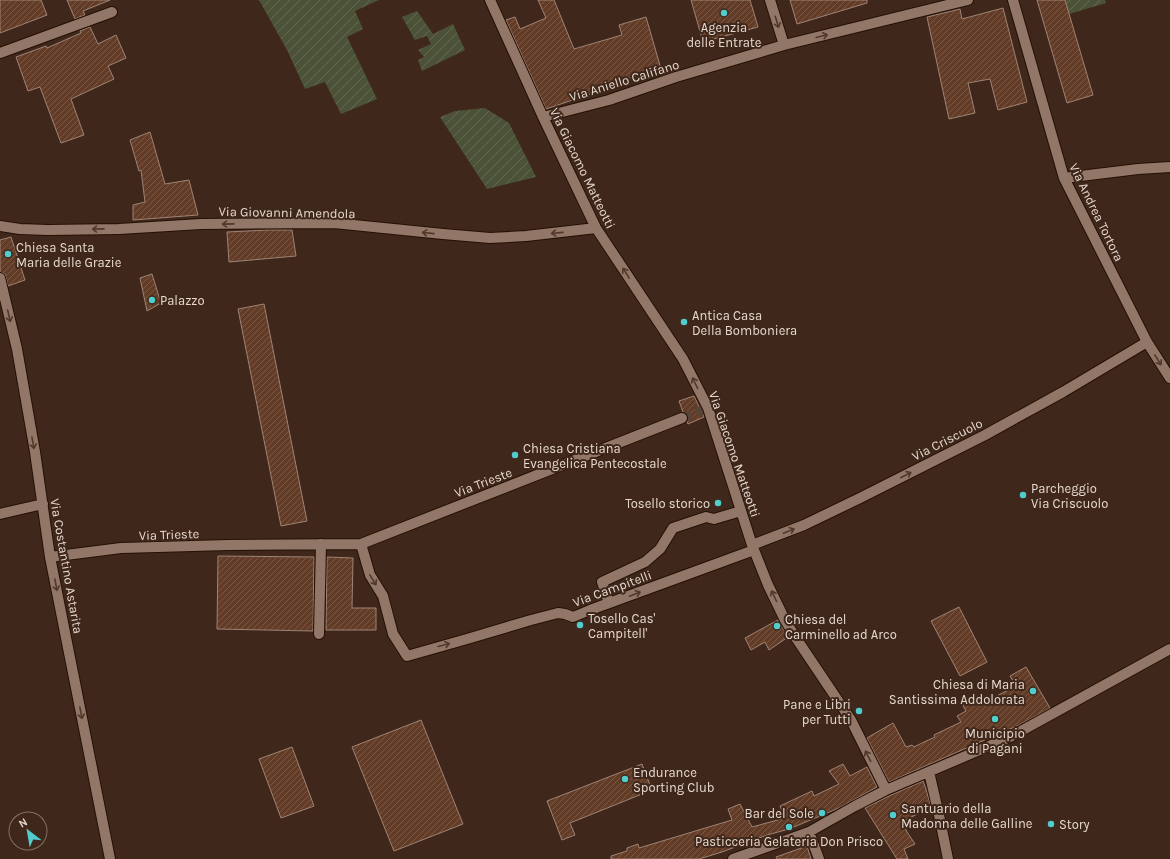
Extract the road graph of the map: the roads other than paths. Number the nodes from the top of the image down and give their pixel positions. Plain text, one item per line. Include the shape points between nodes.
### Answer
1 (490, 0) edge
2 (770, 0) edge
3 (968, 0) edge
4 (1013, 0) edge
5 (112, 12) dead end
6 (784, 45) junction
7 (0, 53) edge
8 (543, 117) junction
9 (1170, 167) edge
10 (1064, 178) junction
11 (0, 226) edge
12 (596, 228) junction
13 (0, 278) edge
14 (1147, 342) junction
15 (1170, 378) edge
16 (682, 418) tunnel mouth
17 (42, 504) junction
18 (741, 511) junction
19 (0, 514) edge
20 (321, 544) junction
21 (361, 544) junction
22 (753, 548) junction
23 (50, 557) junction
24 (609, 603) junction
25 (319, 634) dead end
26 (1170, 649) edge
27 (929, 772) junction
28 (886, 790) junction
29 (809, 832) junction
30 (110, 859) edge
31 (733, 859) edge
32 (819, 859) edge
33 (948, 859) edge

1 - 8 street, Via Giacomo Matteotti
2 -> 6 street
6 -> 3 street, Via Aniello Califano
4 - 10 street, Via Andrea Tortora
5 - 7 street
6 - 8 street, Via Aniello Califano via 609,100
8 - 12 street, Via Giacomo Matteotti
9 - 10 street via 1138,168
10 - 14 street, Via Andrea Tortora
12 -> 11 street, Via Giovanni Amendola via 490,238 334,224 201,224 48,230
18 -> 12 street, Via Giacomo Matteotti via 708,408 683,359
13 -> 17 street, Via Costantino Astarita via 17,349
14 -> 15 street, Via Andrea Tortora
22 -> 14 street, Via Criscuolo via 811,522 985,435
16 - 21 street, Via Trieste
17 - 19 street
17 - 23 street, Via Costantino Astarita
18 - 22 street, Via Giacomo Matteotti
18 - 24 street via 714,519 706,517 673,528 660,550 645,562 602,582
20 - 21 street, Via Trieste
20 - 23 street, Via Trieste via 121,548
20 - 25 street
21 -> 24 street, Via Campitelli via 370,575 383,596 393,634 407,656 558,613 573,617
24 -> 22 street, Via Campitelli
28 -> 22 street, Via Giacomo Matteotti via 851,720 794,635 768,585
23 -> 30 street, Via Costantino Astarita
26 - 27 street via 1010,737
27 - 28 street
27 - 33 street
28 - 29 street
29 - 31 street
29 - 32 street

